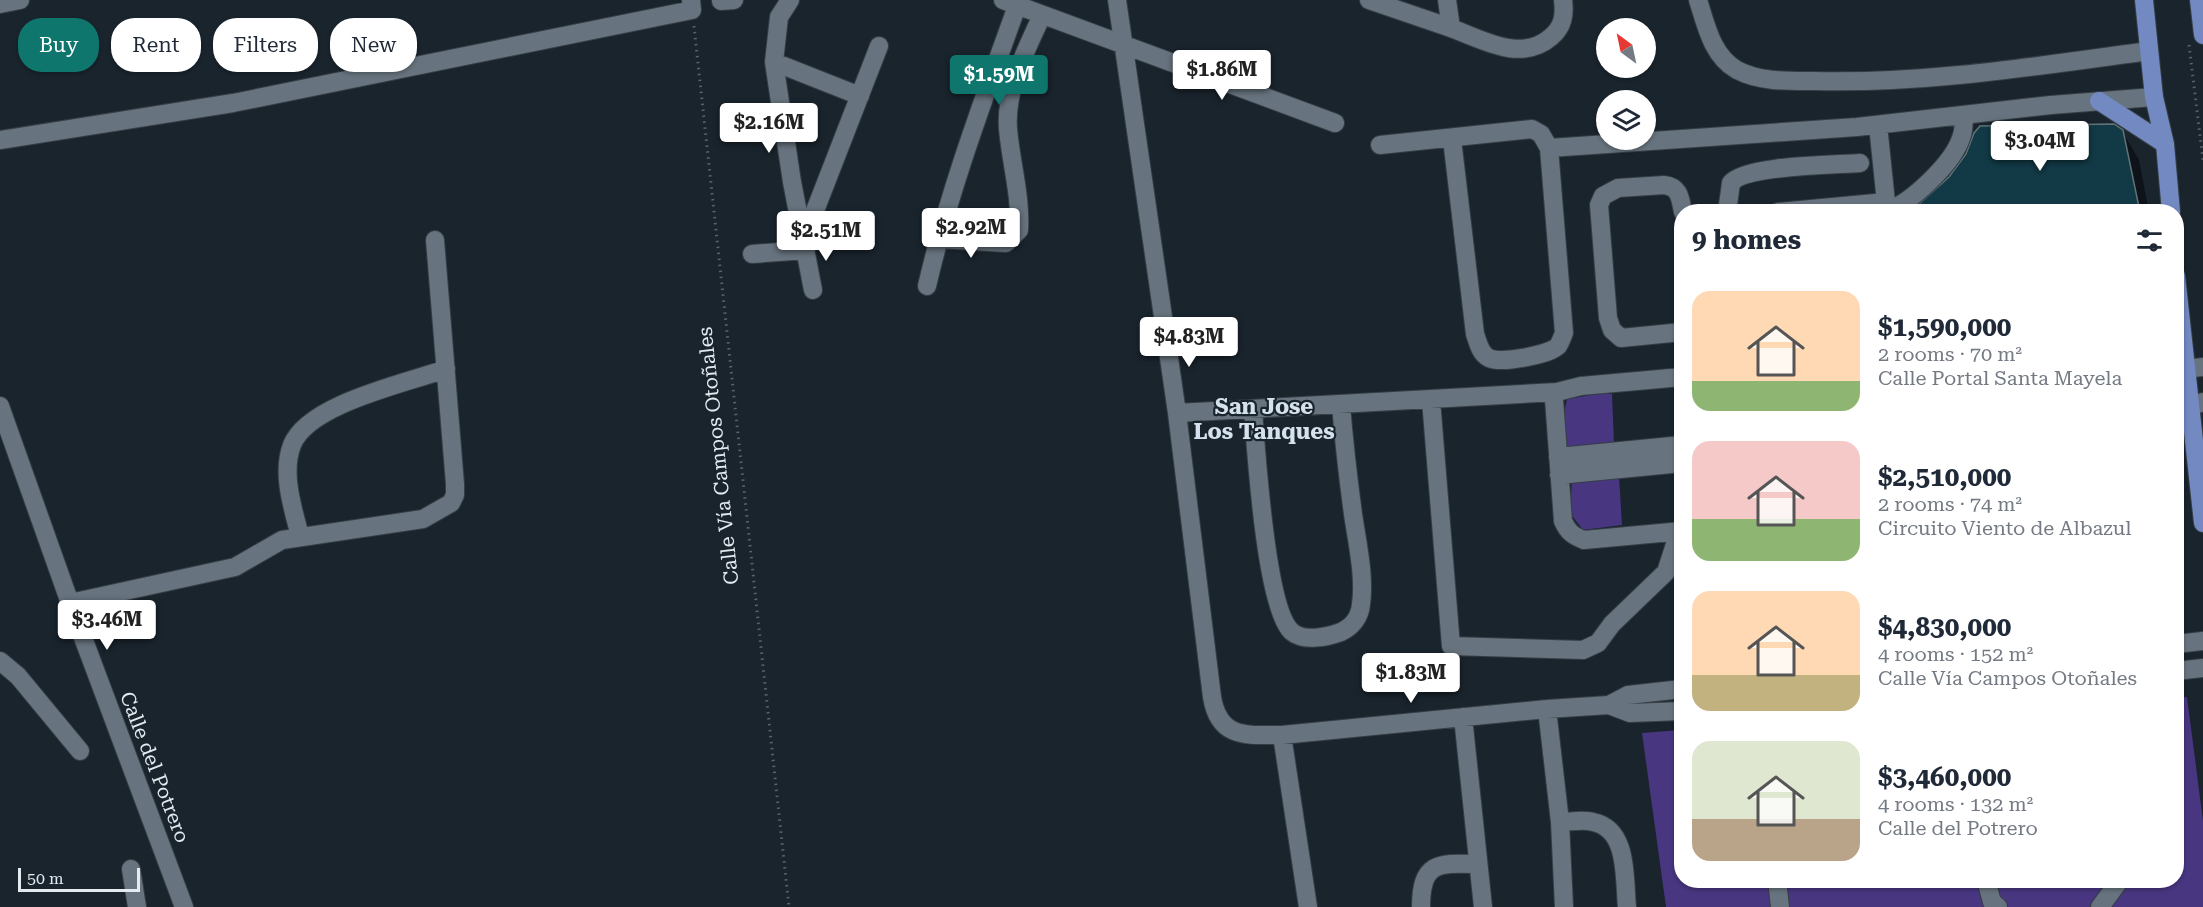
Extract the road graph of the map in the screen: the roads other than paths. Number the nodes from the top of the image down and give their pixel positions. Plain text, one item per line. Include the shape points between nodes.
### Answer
1 (20, 0) edge
2 (771, 0) edge
3 (789, 0) edge
4 (1117, 0) edge
5 (1369, 0) edge
6 (1447, 0) edge
7 (1563, 0) edge
8 (1698, 0) edge
9 (2144, 0) edge
10 (2199, 0) edge
11 (1010, 3) edge
12 (0, 4) edge
13 (692, 5) edge
14 (1042, 15) junction
15 (779, 17) junction
16 (1451, 28) junction
17 (2195, 35) edge
18 (879, 46) dead end
19 (1122, 46) junction
20 (2149, 51) junction
21 (774, 62) junction
22 (860, 96) junction
23 (2154, 97) junction
24 (2099, 101) junction
25 (1964, 115) junction
26 (977, 117) junction
27 (1335, 123) dead end
28 (1878, 124) junction
29 (1008, 129) junction
30 (1452, 139) junction
31 (0, 140) edge
32 (2165, 144) junction
33 (1380, 145) dead end
34 (1549, 148) junction
35 (1860, 163) dead end
36 (792, 182) junction
37 (825, 189) junction
38 (1681, 204) edge
39 (1728, 204) edge
40 (1887, 204) edge
41 (1905, 204) edge
42 (2170, 204) edge
43 (938, 239) junction
44 (435, 240) dead end
45 (805, 245) junction
46 (752, 254) dead end
47 (927, 286) dead end
48 (813, 290) dead end
49 (1674, 333) edge
50 (2203, 367) edge
51 (446, 369) junction
52 (2184, 370) edge
53 (1674, 378) edge
54 (2184, 383) edge
55 (1557, 392) junction
56 (1431, 400) junction
57 (1341, 405) junction
58 (0, 406) edge
59 (2190, 408) edge
60 (1253, 410) junction
61 (1177, 413) junction
62 (1674, 446) edge
63 (1674, 463) edge
64 (1558, 466) junction
65 (2203, 523) edge
66 (1674, 532) edge
67 (300, 536) junction
68 (1674, 549) edge
69 (70, 603) junction
70 (2203, 641) edge
71 (2184, 643) edge
72 (0, 661) edge
73 (2203, 668) edge
74 (2184, 669) edge
75 (1674, 690) edge
76 (1609, 705) junction
77 (1547, 709) junction
78 (1674, 711) edge
79 (1463, 717) junction
80 (1282, 735) junction
81 (80, 752) dead end
82 (1560, 822) junction
83 (1478, 864) junction
84 (131, 869) dead end
85 (1778, 888) edge
86 (1988, 888) edge
87 (2114, 888) edge
88 (137, 907) edge
89 (184, 907) edge
90 (1308, 907) edge
91 (1421, 907) edge
92 (1483, 907) edge
93 (1564, 907) edge
94 (1627, 907) edge
95 (1779, 907) edge
96 (1998, 907) edge
97 (2100, 907) edge

1 - 12 street
2 - 15 street
3 - 15 street
4 - 19 street
5 - 16 street
6 - 16 street
7 - 16 street via 1560,28 1535,47 1512,49 1492,45
8 - 20 street via 1711,40 1722,58 1737,70 1761,78 1854,82 2020,69
9 - 20 main road
10 - 17 main road
11 - 14 street
11 - 26 street
13 - 31 street via 233,103
14 - 19 street
14 - 29 street via 1009,98
15 - 21 street
18 - 22 street
19 - 27 street
19 - 61 street
20 - 23 main road
21 - 22 street
21 - 36 street
22 - 37 street
23 - 24 street
23 - 32 main road
24 - 25 street
24 - 32 main road
25 - 28 street
25 - 41 street via 1959,144 1933,178
26 - 29 street
26 - 43 street
28 - 34 street
28 - 40 street
29 - 43 street via 1018,187 1019,230 1006,243
30 - 33 street
30 - 34 street via 1532,129
30 - 34 street via 1475,334 1483,354 1498,360 1547,352 1558,346 1564,333
32 - 42 main road
35 - 39 street via 1741,175 1731,183
36 - 37 street
36 - 45 street
37 - 45 street
38 - 49 street via 1678,192 1664,185 1618,188 1603,196 1599,205 1608,318 1614,334 1621,338
43 - 47 street
44 - 51 street
45 - 46 street
45 - 48 street
50 - 52 street
51 - 67 street via 328,410 300,430 291,447 289,487
51 - 67 street via 455,484 451,503 423,519
53 - 55 street via 1581,386
54 - 59 main road
55 - 56 street
55 - 64 street via 1554,399
56 - 57 street
56 - 68 street via 1451,646 1583,650 1598,644 1612,624 1666,572
57 - 60 street
57 - 60 street via 1362,604 1350,627 1311,638 1290,631 1278,601 1262,527
58 - 69 street, Calle del Potrero
59 - 65 main road
60 - 61 street
61 - 80 street via 1217,718 1234,732
62 - 64 street
63 - 64 street
64 - 66 street via 1563,521 1573,536 1584,540
67 - 69 street via 282,540 235,567
69 - 89 street, Calle del Potrero
70 - 71 street
72 - 81 street via 18,676
73 - 74 street
75 - 76 street via 1628,695
76 - 77 street
76 - 78 street via 1630,713
77 - 79 street
77 - 82 street
79 - 80 street
79 - 83 street
80 - 90 street
82 - 93 street
82 - 94 street via 1594,822 1609,829 1621,845
83 - 91 street via 1449,863 1429,872 1422,882
83 - 92 street
84 - 88 street
85 - 95 street
86 - 96 street via 1992,902
87 - 97 street

